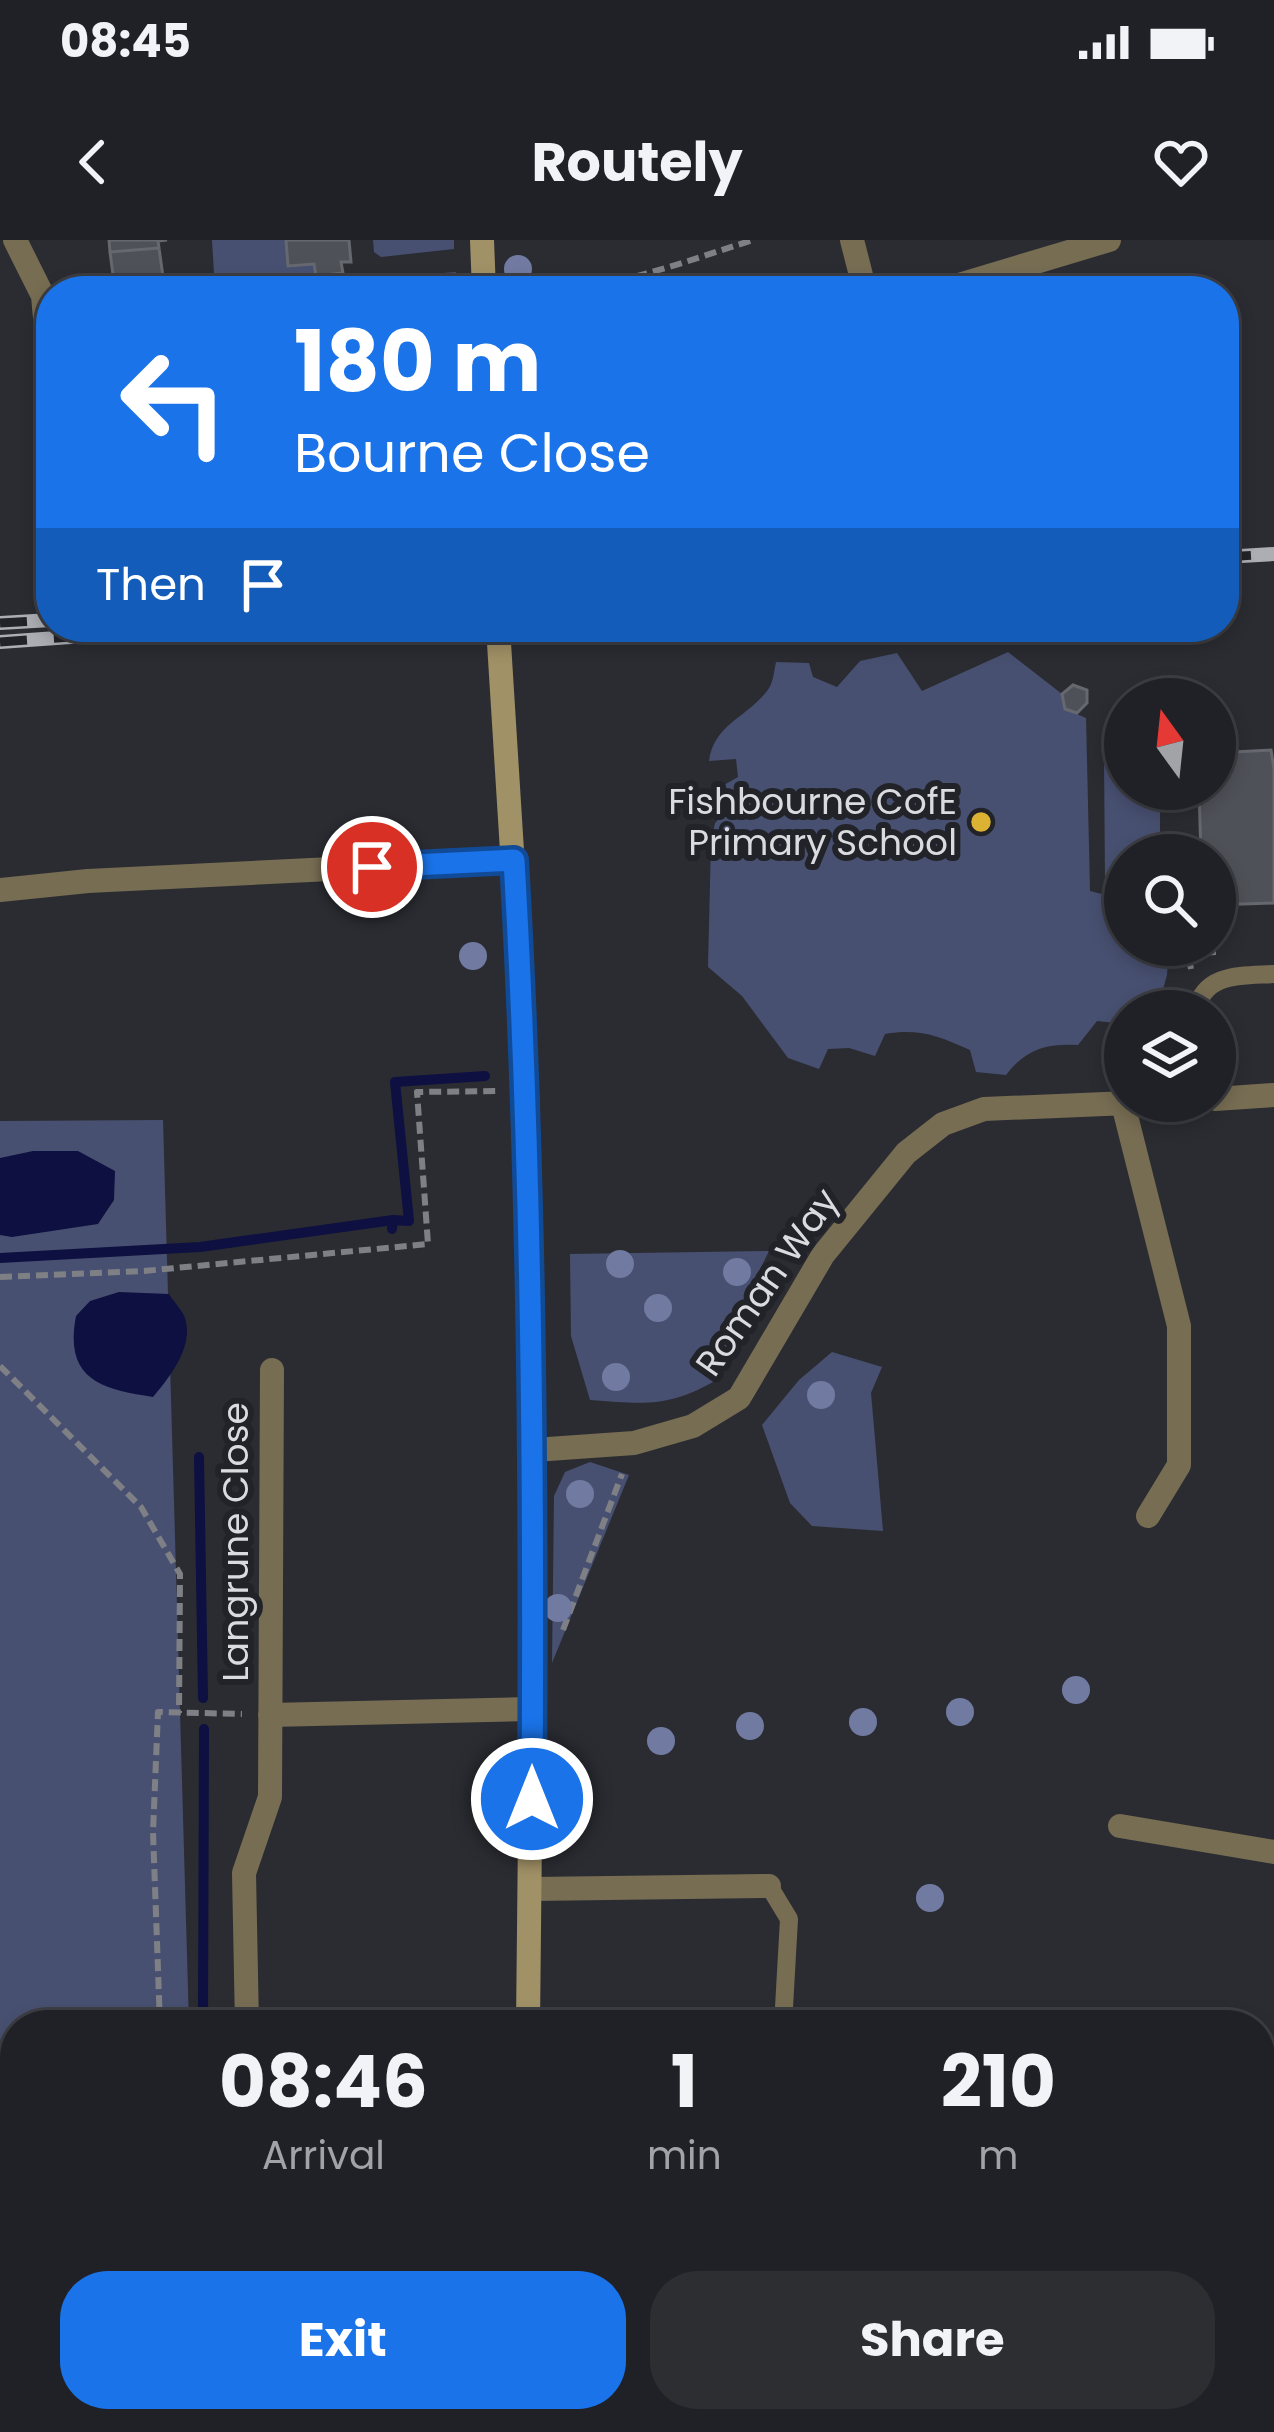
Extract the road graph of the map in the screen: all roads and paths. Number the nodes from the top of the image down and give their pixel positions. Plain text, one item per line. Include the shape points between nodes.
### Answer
1 (15, 240) edge
2 (482, 240) edge
3 (753, 240) edge
4 (852, 240) edge
5 (1109, 240) edge
6 (491, 276) edge
7 (620, 276) edge
8 (862, 276) edge
9 (989, 276) edge
10 (36, 282) edge
11 (499, 642) edge
12 (514, 860) junction
13 (0, 890) edge
14 (1274, 974) edge
15 (1205, 990) edge
16 (527, 1091) junction
17 (1274, 1095) edge
18 (1236, 1098) edge
19 (1104, 1105) edge
20 (1128, 1122) edge
21 (0, 1277) edge
22 (0, 1366) edge
23 (272, 1370) dead end
24 (634, 1443) junction
25 (534, 1450) junction
26 (1148, 1516) dead end
27 (558, 1643) dead end
28 (533, 1709) junction
29 (179, 1713) junction
30 (270, 1715) junction
31 (1120, 1826) dead end
32 (1274, 1852) edge
33 (769, 1886) joint
34 (531, 1889) junction
35 (159, 2010) edge
36 (248, 2010) edge
37 (528, 2010) edge
38 (784, 2010) edge

1 - 10 street
2 - 6 street
3 - 7 path
4 - 8 street
5 - 9 street
11 - 12 street
12 - 13 street
12 - 16 street
14 - 15 lane via 1231,976
16 - 21 path via 417,1092 428,1244
16 - 25 street
17 - 18 street
19 - 24 street, Roman Way via 984,1109 943,1124 906,1153 823,1255 739,1398 693,1426
20 - 26 street via 1179,1326 1179,1465
22 - 29 path via 141,1507 180,1574
23 - 30 street, Langrune Close
24 - 25 street, Roman Way
24 - 27 path
25 - 28 street
28 - 30 street, Langrune Close
28 - 34 street
29 - 30 path
29 - 35 path via 158,1712
30 - 36 street, Langrune Close via 270,1798 244,1873
31 - 32 street
33 - 34 street
33 - 38 lane via 789,1919
34 - 37 street

